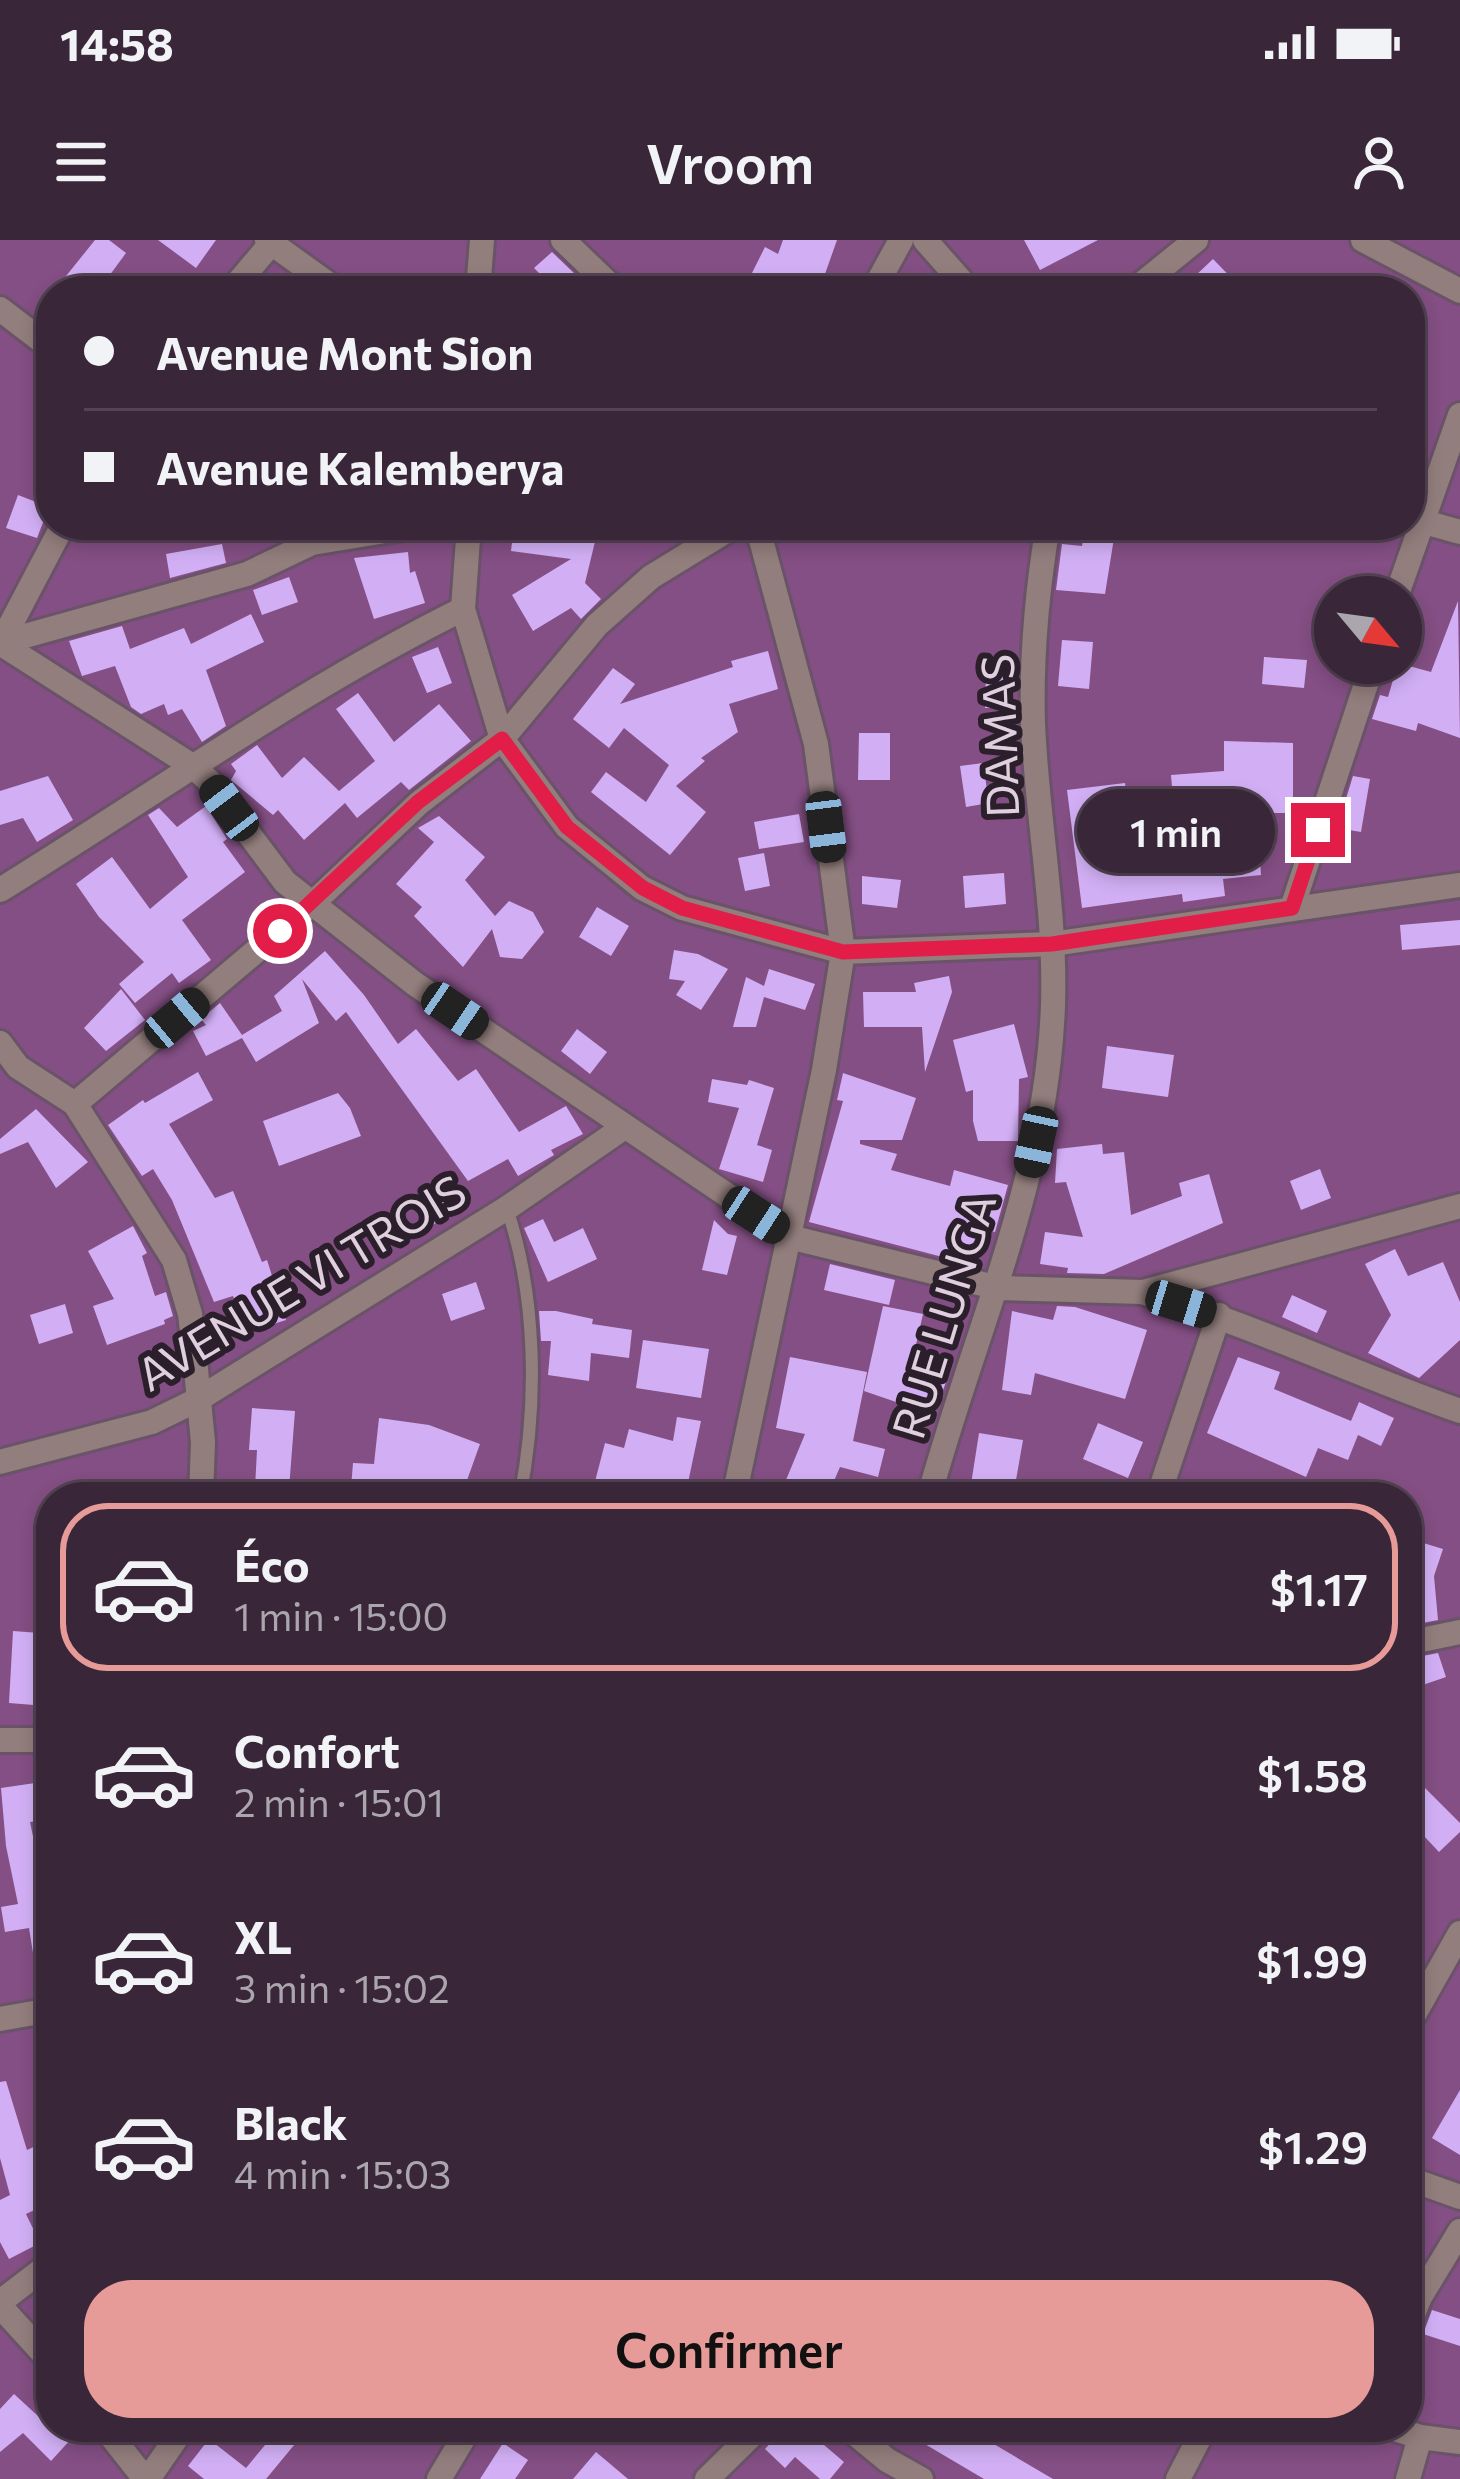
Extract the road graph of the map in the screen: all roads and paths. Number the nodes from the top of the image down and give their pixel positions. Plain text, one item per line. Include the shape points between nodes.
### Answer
1 (482, 240) edge
2 (563, 240) edge
3 (901, 240) edge
4 (925, 240) edge
5 (1196, 240) edge
6 (1363, 240) edge
7 (271, 241) edge
8 (243, 276) edge
9 (318, 276) edge
10 (479, 276) edge
11 (600, 276) edge
12 (881, 276) edge
13 (957, 276) edge
14 (1152, 276) edge
15 (1460, 291) edge
16 (0, 309) edge
17 (36, 337) edge
18 (1460, 416) edge
19 (1425, 499) edge
20 (1425, 522) edge
21 (1460, 532) edge
22 (54, 540) edge
23 (308, 540) edge
24 (330, 540) edge
25 (468, 540) edge
26 (711, 540) edge
27 (761, 540) edge
28 (1046, 540) edge
29 (1411, 540) edge
30 (312, 543) junction
31 (1401, 576) edge
32 (463, 609) junction
33 (0, 643) edge
34 (1366, 684) edge
35 (502, 739) junction
36 (194, 767) junction
37 (1460, 886) edge
38 (0, 890) edge
39 (314, 902) junction
40 (1292, 908) junction
41 (1052, 944) junction
42 (843, 952) junction
43 (0, 1043) edge
44 (9, 1073) edge
45 (75, 1104) junction
46 (622, 1128) junction
47 (1460, 1206) edge
48 (507, 1208) junction
49 (789, 1237) junction
50 (999, 1288) junction
51 (1143, 1292) junction
52 (1220, 1315) junction
53 (197, 1400) junction
54 (1460, 1411) edge
55 (0, 1462) edge
56 (202, 1482) edge
57 (522, 1482) edge
58 (737, 1482) edge
59 (934, 1482) edge
60 (1163, 1482) edge
61 (1460, 1632) edge
62 (1422, 1639) edge
63 (0, 1740) edge
64 (36, 1740) edge
65 (1460, 1933) edge
66 (1422, 2000) edge
67 (36, 2013) edge
68 (0, 2019) edge
69 (1422, 2183) edge
70 (1460, 2197) edge
71 (1460, 2231) edge
72 (36, 2275) edge
73 (1422, 2293) edge
74 (0, 2304) edge
75 (36, 2345) edge
76 (1422, 2437) edge
77 (116, 2442) edge
78 (173, 2442) edge
79 (461, 2442) edge
80 (745, 2442) edge
81 (865, 2442) edge
82 (1197, 2442) edge
83 (1419, 2442) edge
84 (1460, 2442) edge
85 (147, 2479) edge
86 (439, 2479) edge
87 (707, 2479) edge
88 (921, 2479) edge
89 (1178, 2479) edge
90 (1408, 2479) edge

1 - 10 street
2 - 11 street
3 - 12 street
4 - 13 street
5 - 14 street
6 - 15 street
7 - 8 street
7 - 9 street
16 - 17 street
18 - 19 street
20 - 21 street
22 - 33 street
23 - 30 street
24 - 30 street
25 - 32 street
26 - 35 street via 651,577 597,625
27 - 42 street via 816,744
28 - 41 street, DAMAS via 1033,705
29 - 31 street
30 - 33 street via 247,574
32 - 35 street
32 - 36 street via 378,651
33 - 36 street
34 - 40 street
35 - 39 street via 418,802
35 - 42 street via 567,827 643,888 682,908
36 - 38 street
36 - 39 street via 285,882
37 - 40 street
39 - 45 street
39 - 46 street via 415,984
40 - 41 street
41 - 42 street
41 - 50 street, RUE LUNGA via 1053,1007 1036,1142
42 - 49 street
43 - 44 street
44 - 45 street
45 - 53 street via 174,1260 190,1314
46 - 48 street, AVENUE VI TROIS
46 - 49 street
47 - 51 street
48 - 53 street, AVENUE VI TROIS
48 - 57 lane via 518,1240 534,1390
49 - 50 street
49 - 58 street
50 - 51 street
50 - 59 street, RUE LUNGA
51 - 52 street
52 - 54 street
52 - 60 street
53 - 55 street, AVENUE VI TROIS via 152,1422
53 - 56 street
61 - 62 street
63 - 64 street
65 - 66 street
67 - 68 street
69 - 70 street
71 - 73 street
72 - 74 street
74 - 75 street
76 - 84 street
77 - 85 street
78 - 85 street
79 - 86 street
80 - 87 street
81 - 88 street
82 - 89 street
83 - 90 street

